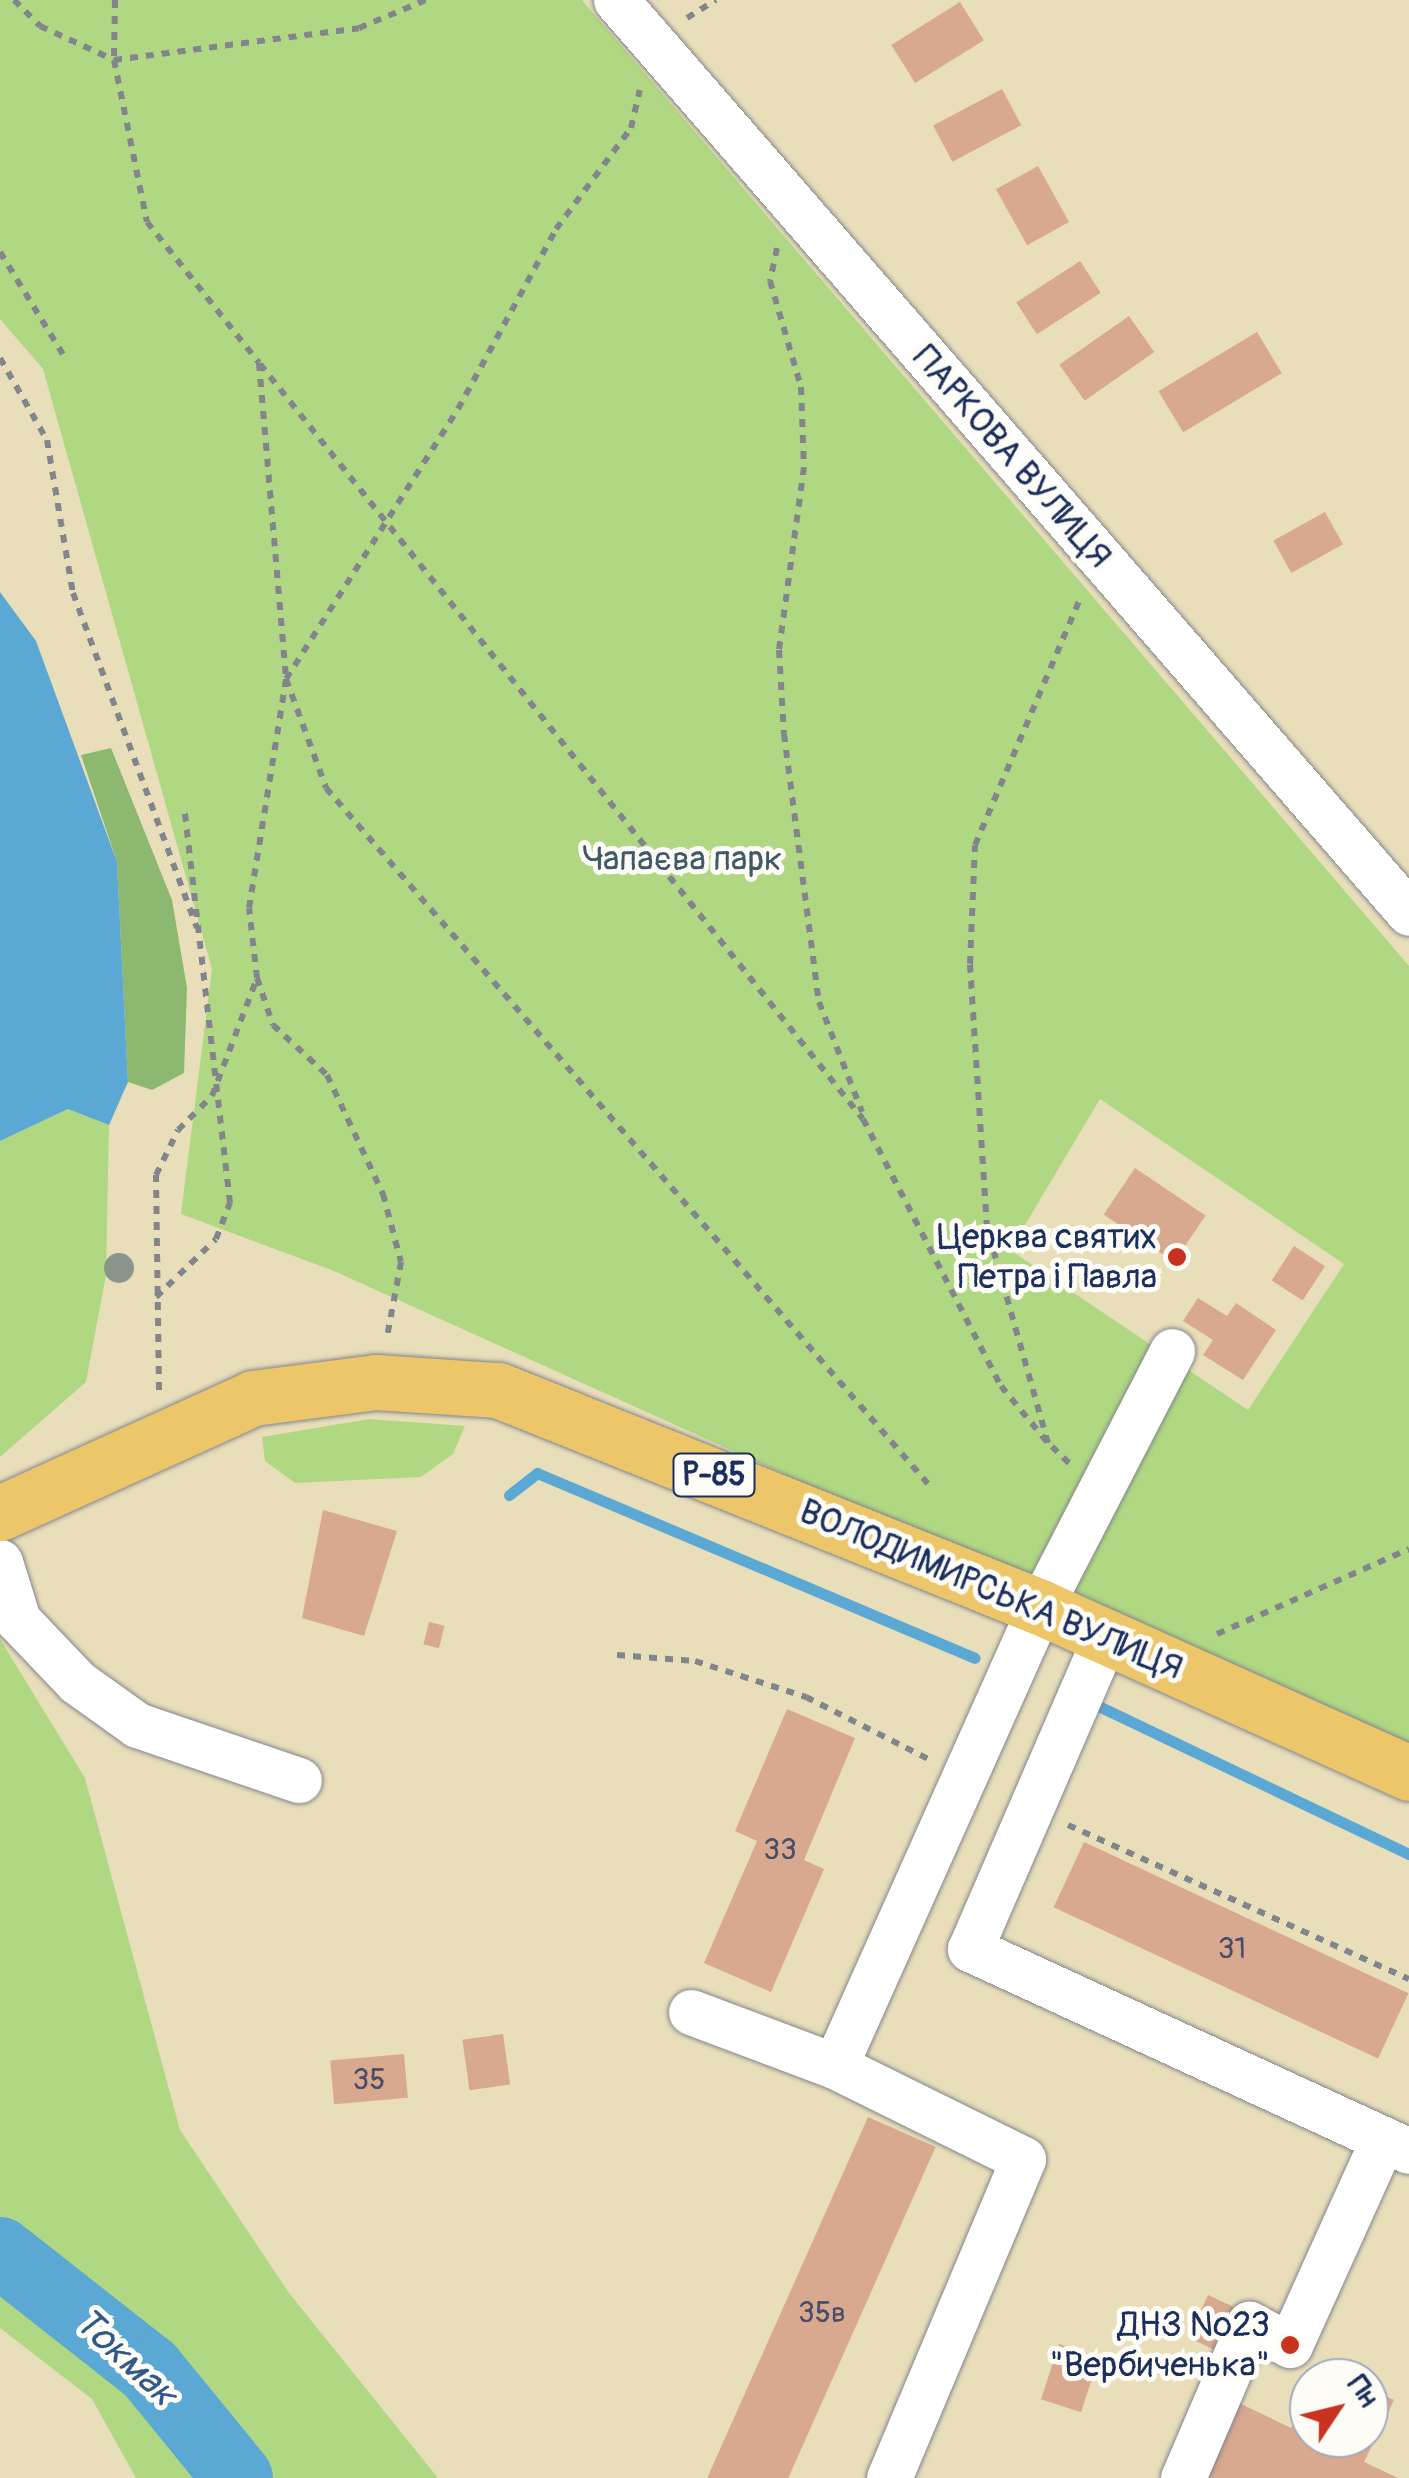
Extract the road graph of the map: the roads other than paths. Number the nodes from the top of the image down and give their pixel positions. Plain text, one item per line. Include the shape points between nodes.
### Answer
1 (616, 0) edge
2 (1409, 913) edge
3 (1172, 1351) dead end
4 (0, 1513) edge
5 (0, 1562) edge
6 (1040, 1607) junction
7 (1106, 1635) junction
8 (1409, 1773) edge
9 (299, 1780) dead end
10 (691, 2012) dead end
11 (835, 2066) junction
12 (1396, 2145) edge
13 (889, 2478) edge
14 (1182, 2478) edge

1 - 2 street, ПАРКОВА ВУЛИЦЯ
3 - 6 street
4 - 6 main road, ВОЛОДИМИРСЬКА ВУЛИЦЯ / Р-85 via 253,1398 376,1382 498,1390
5 - 9 street via 18,1620 77,1682 137,1724
6 - 7 main road, ВОЛОДИМИРСЬКА ВУЛИЦЯ / Р-85
6 - 11 street
7 - 8 main road, ВОЛОДИМИРСЬКА ВУЛИЦЯ / Р-85
7 - 12 street via 970,1949
10 - 11 street
11 - 13 street via 1023,2159
12 - 14 street via 1290,2345 1249,2324

